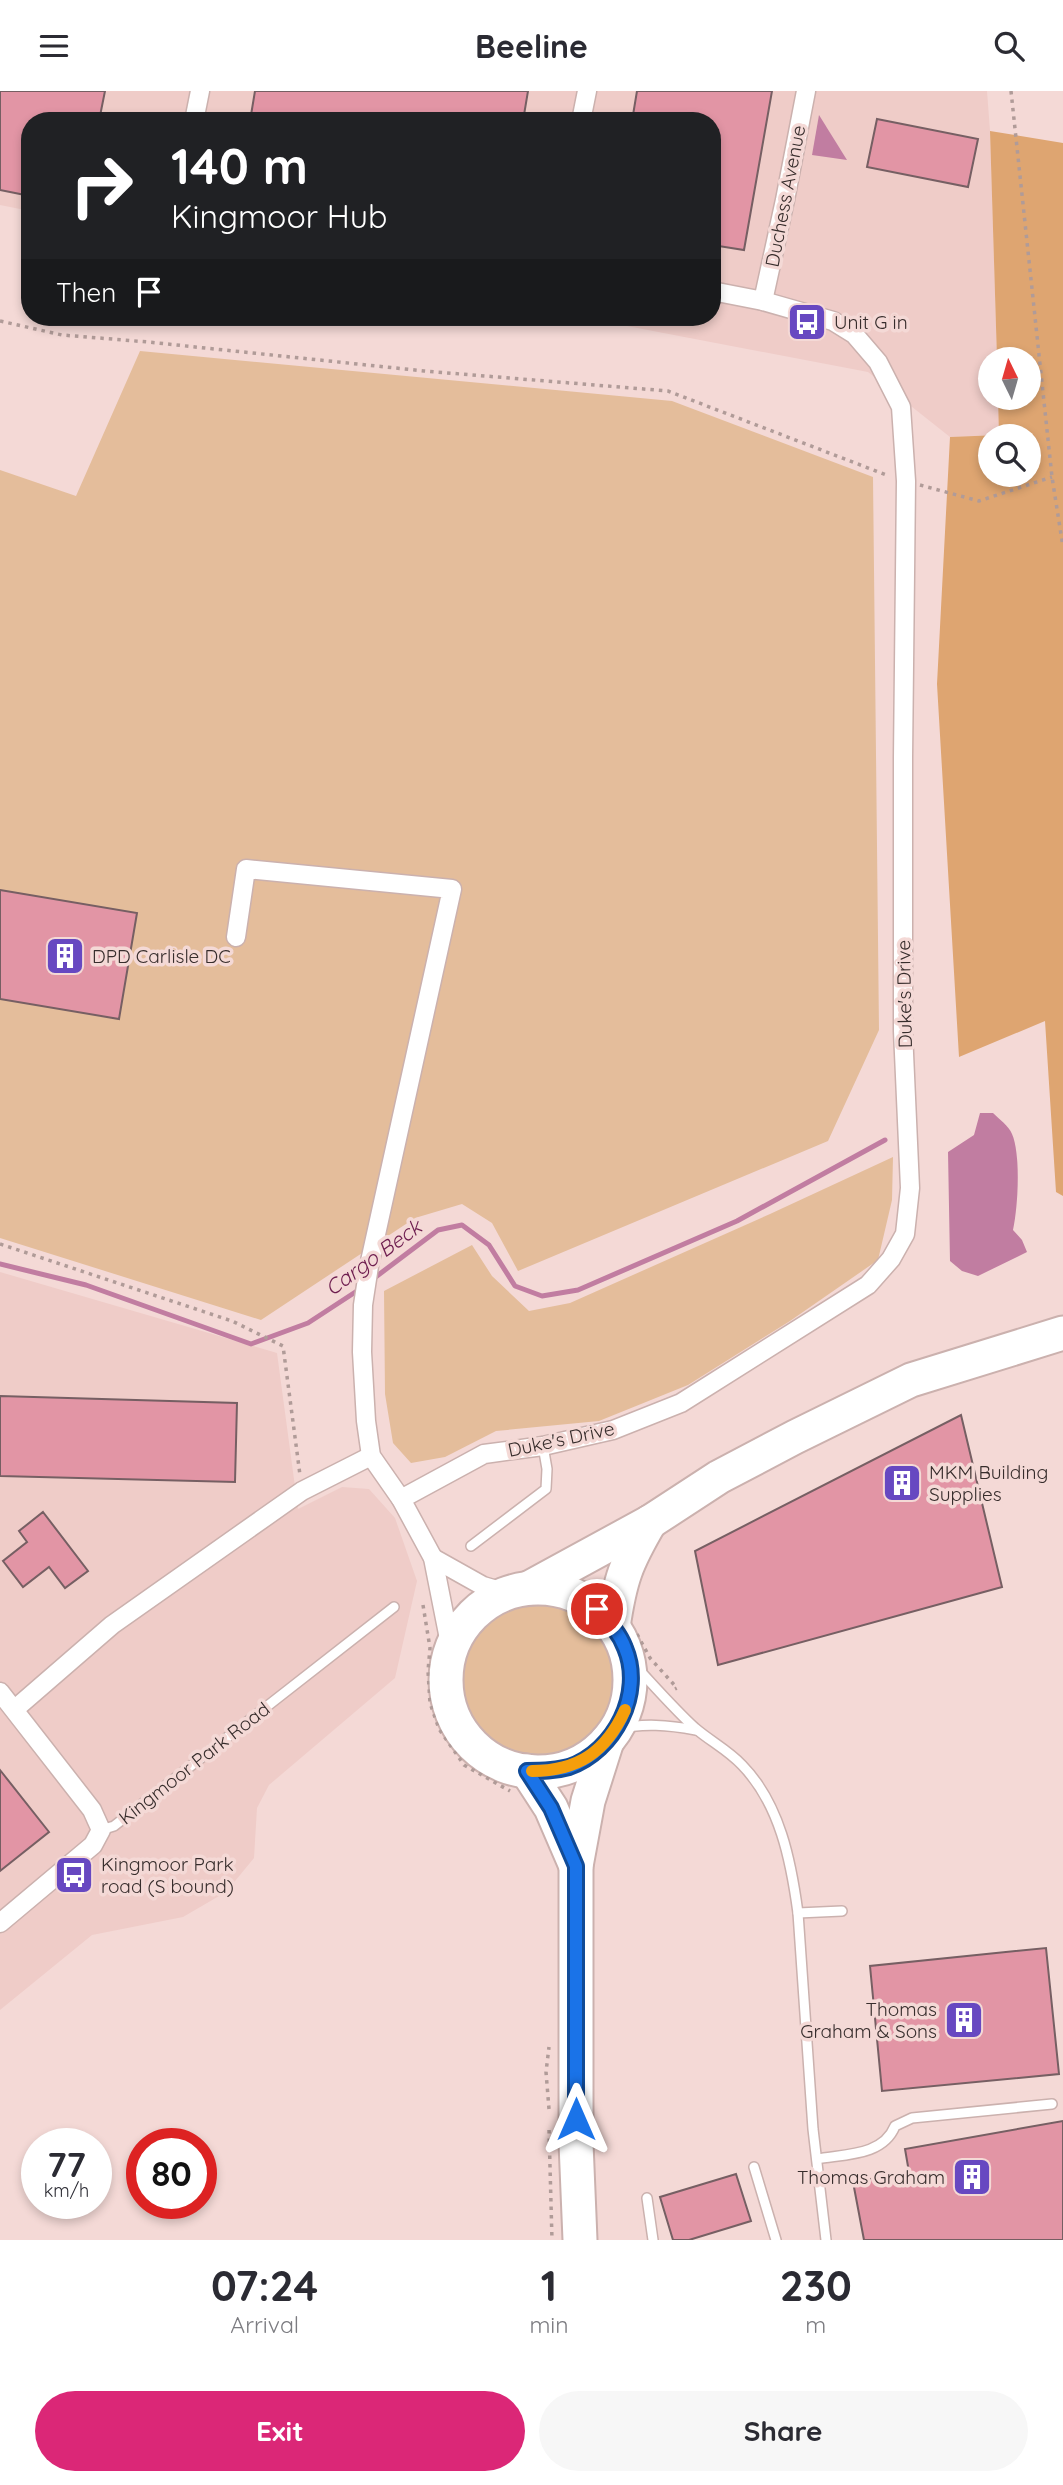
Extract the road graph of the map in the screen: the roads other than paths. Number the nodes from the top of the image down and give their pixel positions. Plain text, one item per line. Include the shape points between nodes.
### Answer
1 (200, 91) edge
2 (587, 91) edge
3 (806, 91) edge
4 (196, 112) edge
5 (583, 112) edge
6 (721, 293) edge
7 (763, 301) junction
8 (236, 937) dead end
9 (1058, 1334) edge
10 (543, 1446) junction
11 (371, 1456) junction
12 (401, 1499) junction
13 (650, 1522) junction
14 (471, 1546) dead end
15 (433, 1558) junction
16 (518, 1591) junction
17 (394, 1607) dead end
18 (613, 1627) junction
19 (451, 1649) junction
20 (628, 1658) junction
21 (0, 1692) edge
22 (15, 1709) junction
23 (696, 1730) junction
24 (612, 1735) junction
25 (524, 1785) junction
26 (101, 1830) junction
27 (576, 1866) junction
28 (842, 1911) dead end
29 (797, 1913) junction
30 (0, 1923) edge
31 (1052, 2104) dead end
32 (817, 2159) junction
33 (754, 2167) dead end
34 (648, 2198) dead end
35 (580, 2240) edge
36 (653, 2240) edge
37 (776, 2240) edge
38 (826, 2240) edge

1 - 4 street
2 - 5 street
3 - 7 street, Duchess Avenue
6 - 7 street, Duke's Drive
7 - 10 street, Duke's Drive via 832,321 854,334 878,362 901,407 906,481 904,1031 909,1188 905,1234 868,1286 681,1403 613,1430
8 - 11 street via 246,869 452,889 363,1305 363,1380
9 - 13 highway via 911,1380 719,1477
10 - 12 street, Duke's Drive via 484,1454
10 - 14 lane via 546,1489
11 - 12 street
11 - 22 street via 302,1491 112,1625
12 - 15 street
13 - 16 highway
13 - 18 highway via 624,1571
15 - 16 street via 483,1586
15 - 19 street
16 - 18 highway via 553,1589 576,1596 597,1609
16 - 19 highway via 483,1606 464,1625
17 - 26 lane, Kingmoor Park Road via 114,1826
18 - 20 highway
19 - 25 highway via 446,1676 449,1703 460,1728 477,1749
20 - 23 lane
20 - 24 highway via 626,1709
21 - 22 street
22 - 26 street via 92,1810
23 - 24 lane via 637,1725
23 - 29 lane via 742,1765 761,1792 783,1835
24 - 25 highway via 590,1756
24 - 27 highway via 588,1801
25 - 27 highway via 551,1808
26 - 30 street, Kingmoor Park Road via 93,1845
27 - 35 highway
28 - 29 lane
29 - 32 lane
31 - 32 lane via 912,2118 895,2126 890,2138 870,2150
32 - 38 lane
33 - 37 lane
34 - 36 lane

